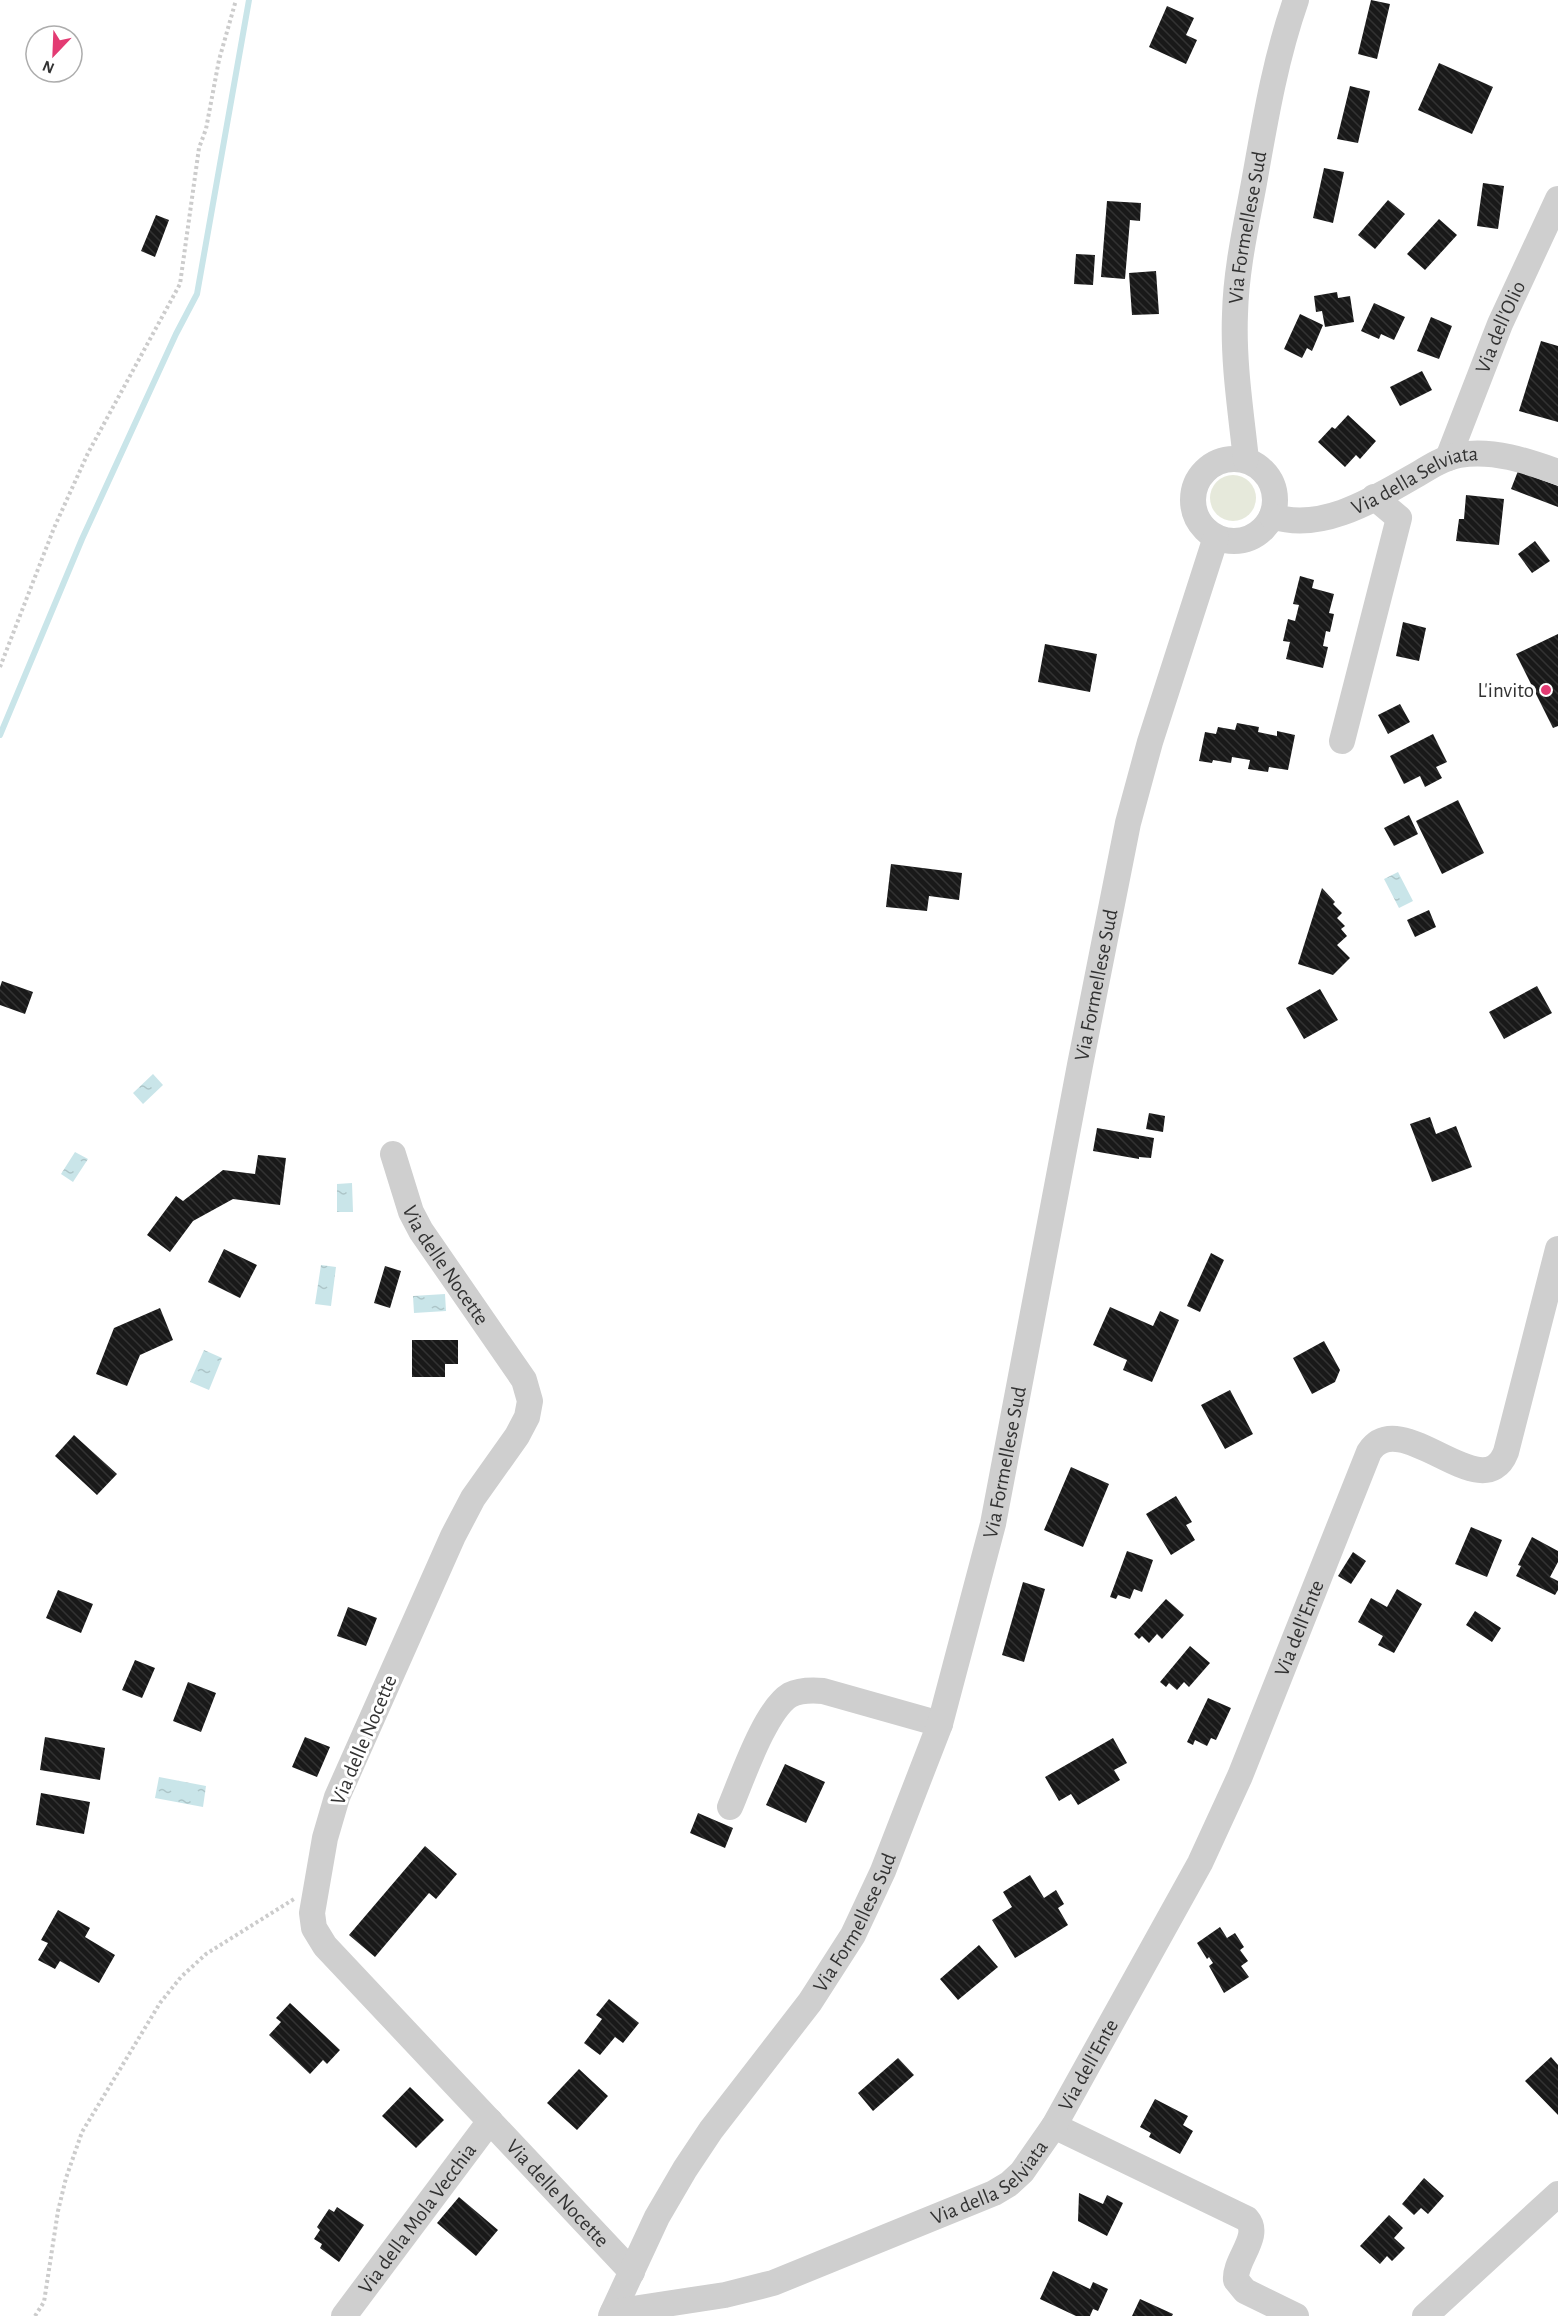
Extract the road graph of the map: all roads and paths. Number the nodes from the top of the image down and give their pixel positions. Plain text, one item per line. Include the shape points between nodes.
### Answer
1 (236, 0) edge
2 (1296, 0) edge
3 (1558, 199) edge
4 (1448, 458) junction
5 (1246, 460) junction
6 (1558, 472) edge
7 (1417, 475) junction
8 (1374, 497) junction
9 (1272, 516) junction
10 (1399, 518) junction
11 (1216, 537) junction
12 (0, 667) edge
13 (1342, 741) dead end
14 (393, 1154) dead end
15 (1558, 1249) edge
16 (940, 1724) junction
17 (730, 1807) dead end
18 (317, 1884) junction
19 (490, 2121) junction
20 (1054, 2126) junction
21 (1558, 2194) edge
22 (632, 2272) junction
23 (613, 2315) edge
24 (35, 2316) edge
25 (344, 2316) edge
26 (1296, 2316) edge
27 (1425, 2316) edge

1 - 12 path via 199,148 180,284 88,453
2 - 5 street, Via Formellese Sud via 1268,101 1238,275 1236,360
3 - 4 street, Via dell'Olio via 1500,324
4 - 6 street, Via della Selviata via 1497,455
4 - 7 street, Via della Selviata
5 - 9 street via 1268,476 1274,489
5 - 11 street via 1219,461 1207,468 1196,485 1193,505 1197,518
7 - 8 street, Via della Selviata
7 - 10 street
8 - 9 street, Via della Selviata via 1317,519 1296,522
8 - 10 street
9 - 11 street via 1260,531 1242,540
10 - 13 street
11 - 16 street, Via Formellese Sud via 1148,748 1126,833 993,1524
14 - 18 street, Via delle Nocette via 421,1231 520,1373 530,1407 517,1436 467,1509 436,1570 337,1797
15 - 20 street, Via dell'Ente via 1501,1463 1491,1469 1474,1469 1391,1438 1379,1442 1366,1457 1252,1747 1209,1845
16 - 17 street via 822,1691 791,1695 770,1719
16 - 22 street, Via Formellese Sud via 883,1871 853,1935 810,2002 693,2156 657,2217
18 - 19 street, Via delle Nocette via 312,1920 319,1938
18 - 24 path via 206,1954 160,2003 82,2132 58,2211 44,2302
19 - 22 street, Via delle Nocette
19 - 25 street, Via della Mola Vecchia
20 - 23 street, Via della Selviata via 1022,2172 994,2193 773,2283
20 - 26 street, Via della Selviata via 1247,2219 1252,2232 1236,2267 1236,2280 1245,2291
21 - 27 street
22 - 23 street, Via Formellese Sud

